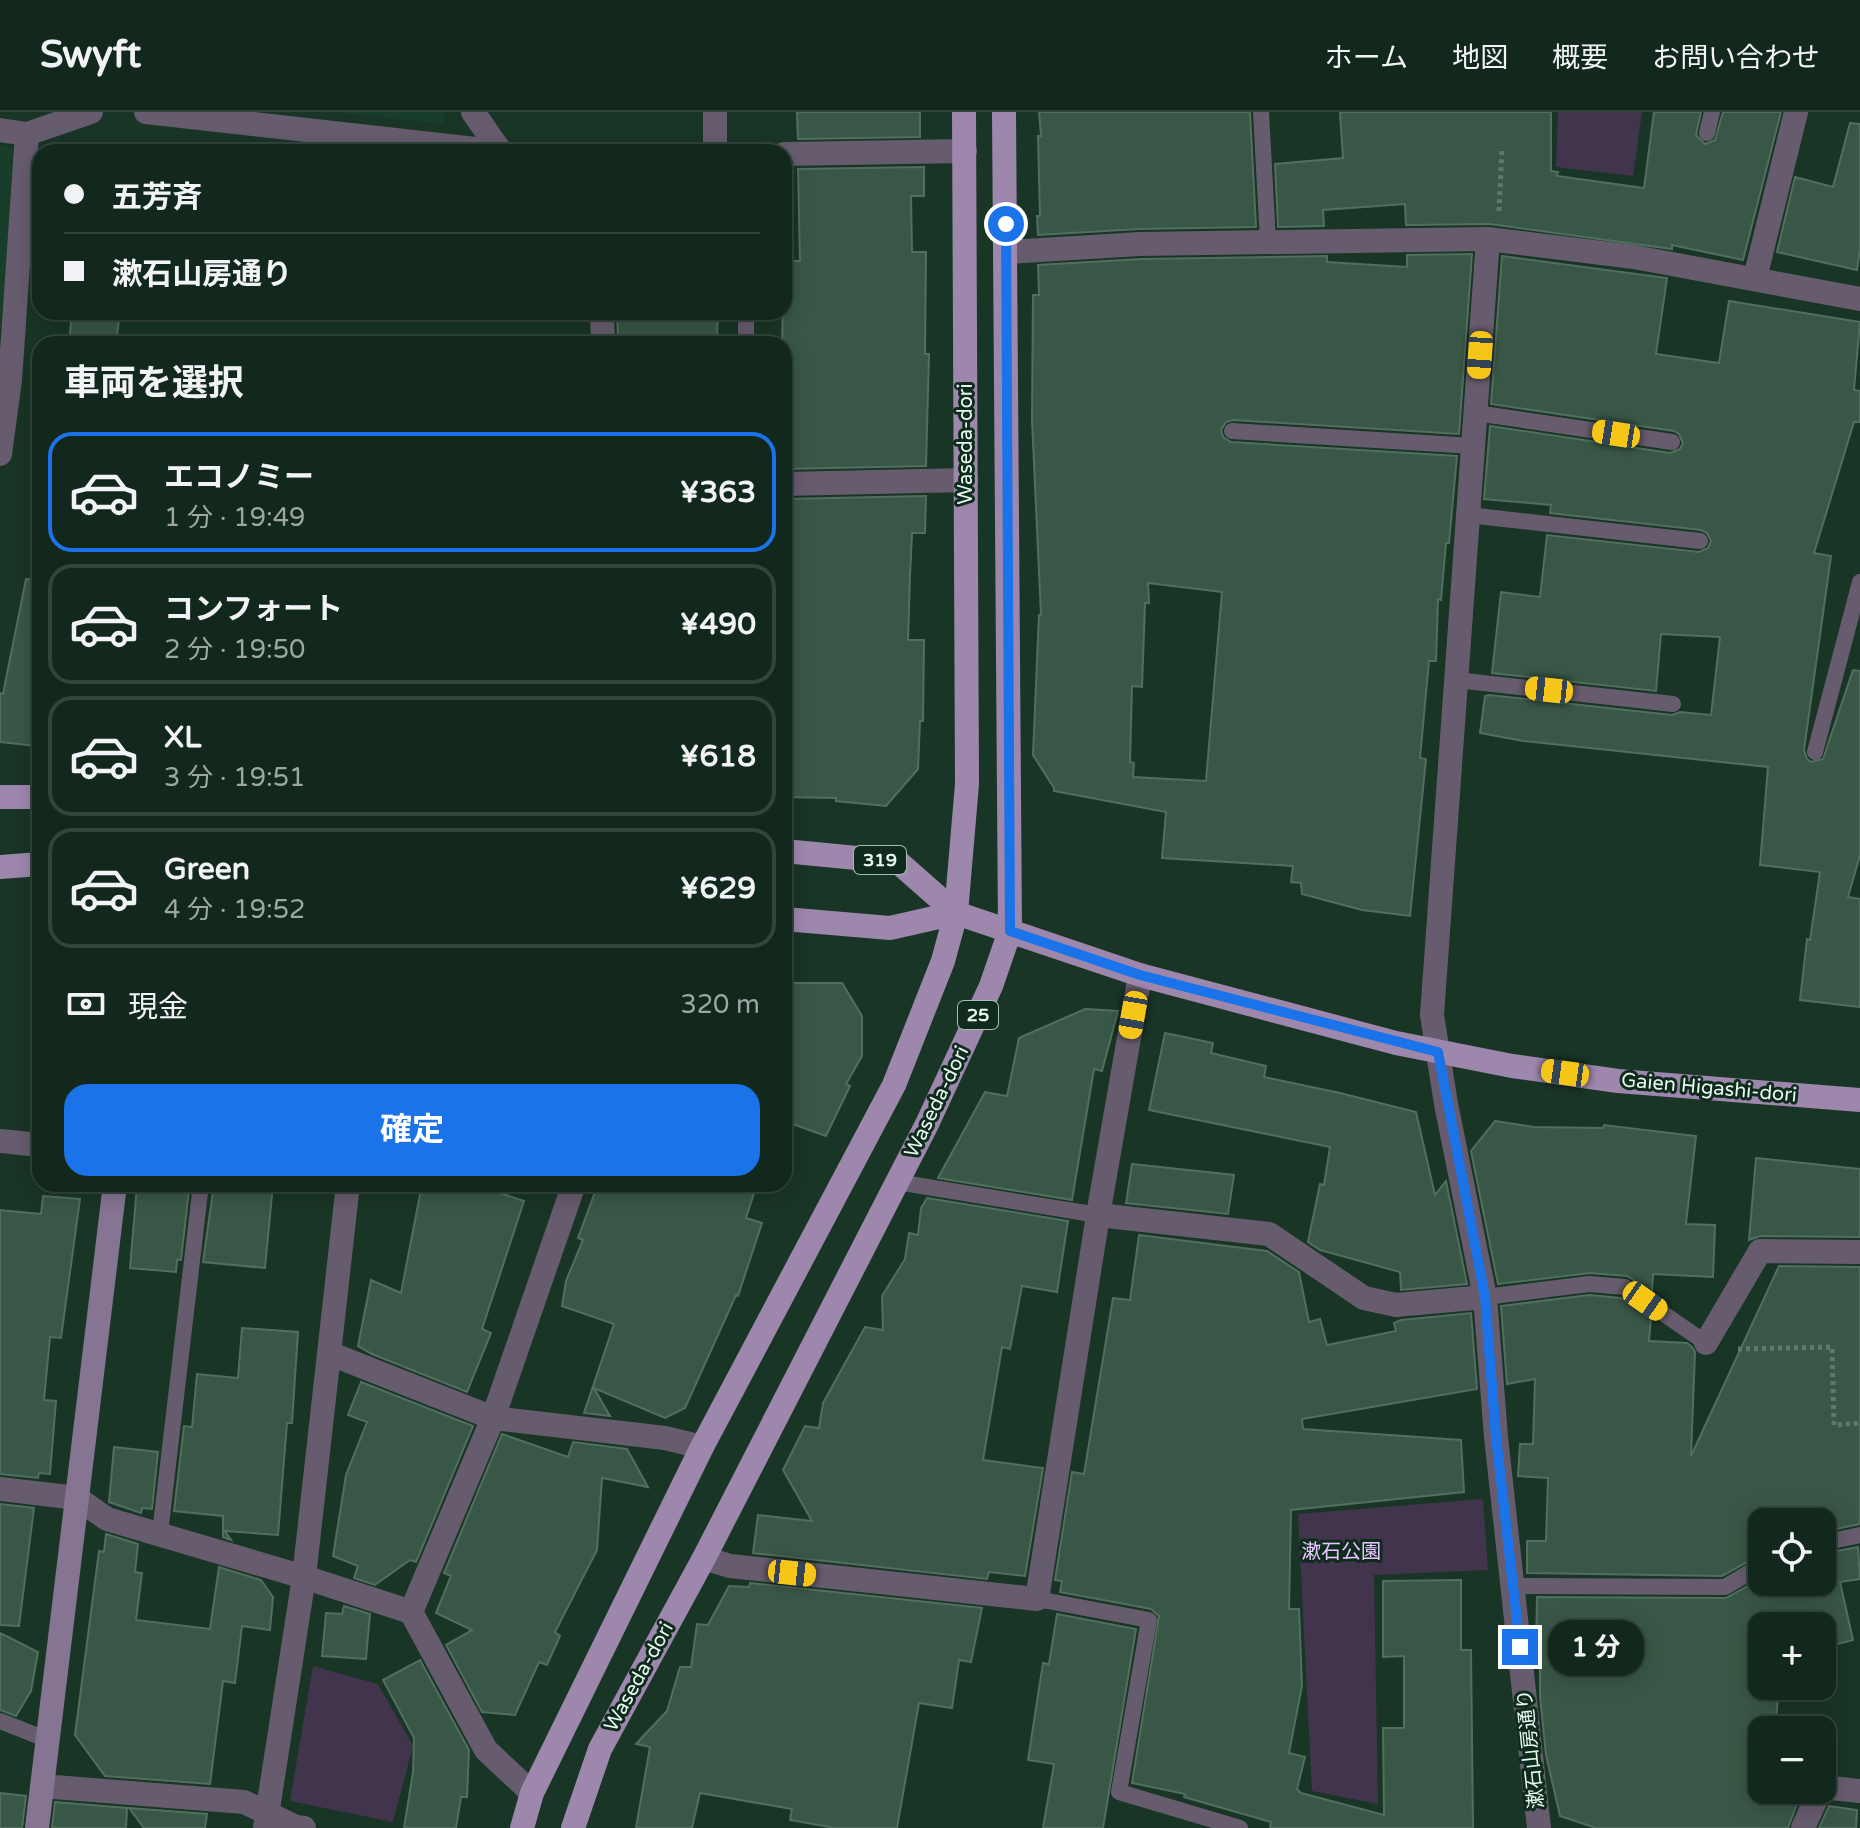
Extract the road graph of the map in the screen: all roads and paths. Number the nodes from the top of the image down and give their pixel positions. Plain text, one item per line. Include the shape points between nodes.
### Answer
1 (91, 112) edge
2 (146, 112) edge
3 (473, 112) edge
4 (715, 112) edge
5 (964, 112) edge
6 (1004, 112) edge
7 (1261, 112) edge
8 (1712, 112) edge
9 (1796, 112) edge
10 (0, 130) edge
11 (1707, 133) dead end
12 (27, 134) junction
13 (431, 144) edge
14 (496, 144) edge
15 (715, 144) edge
16 (1502, 148) dead end
17 (965, 151) junction
18 (792, 154) edge
19 (1493, 239) junction
20 (1268, 242) junction
21 (1006, 252) junction
22 (1755, 278) junction
23 (1860, 299) edge
24 (1476, 413) junction
25 (1232, 431) dead end
26 (1672, 442) dead end
27 (1473, 446) junction
28 (0, 454) edge
29 (966, 480) junction
30 (792, 484) edge
31 (1468, 515) junction
32 (1700, 541) dead end
33 (1860, 582) edge
34 (1456, 680) junction
35 (1673, 704) dead end
36 (1815, 752) dead end
37 (0, 797) edge
38 (32, 797) edge
39 (792, 852) edge
40 (32, 865) edge
41 (0, 867) edge
42 (956, 913) junction
43 (792, 920) edge
44 (1010, 931) junction
45 (1140, 975) junction
46 (1438, 1052) junction
47 (1860, 1100) edge
48 (0, 1141) edge
49 (32, 1144) edge
50 (897, 1182) junction
51 (114, 1192) edge
52 (200, 1192) edge
53 (347, 1192) edge
54 (571, 1192) edge
55 (1098, 1215) junction
56 (1860, 1252) edge
57 (1485, 1297) junction
58 (1706, 1343) junction
59 (331, 1354) junction
60 (493, 1418) junction
61 (1860, 1423) edge
62 (702, 1447) junction
63 (0, 1489) edge
64 (77, 1498) junction
65 (160, 1533) junction
66 (1860, 1535) edge
67 (1836, 1540) edge
68 (704, 1558) junction
69 (1748, 1573) edge
70 (304, 1577) junction
71 (1513, 1586) junction
72 (1037, 1599) junction
73 (411, 1612) junction
74 (0, 1721) edge
75 (48, 1740) junction
76 (42, 1786) junction
77 (1836, 1790) edge
78 (1860, 1791) edge
79 (532, 1793) junction
80 (1814, 1804) edge
81 (266, 1820) edge
82 (1204, 1822) edge
83 (37, 1828) edge
84 (304, 1828) edge
85 (522, 1828) edge
86 (573, 1828) edge
87 (1240, 1828) edge
88 (1539, 1828) edge
89 (1803, 1828) edge

1 - 12 street
2 - 13 street
3 - 14 street
4 - 15 street
5 - 17 main road, Waseda-dori / 25
6 - 21 main road, Waseda-dori / 25
7 - 20 lane
8 - 11 lane
9 - 22 street
10 - 12 street
12 - 28 street
16 - 19 path
17 - 18 street
17 - 29 main road, Waseda-dori / 25
19 - 20 street
19 - 22 street
19 - 24 street, 漱石山房通り
20 - 21 street
21 - 44 main road, Waseda-dori / 25
22 - 23 street
24 - 26 lane
24 - 27 street, 漱石山房通り
25 - 27 lane
27 - 31 street, 漱石山房通り
29 - 30 street
29 - 42 main road, Waseda-dori / 25 via 967,784
31 - 32 lane
31 - 34 street, 漱石山房通り
33 - 36 lane
34 - 35 lane
34 - 46 street, 漱石山房通り via 1432,1015
37 - 38 main road
39 - 42 main road, 319 via 898,862
40 - 41 main road
42 - 43 main road via 890,928
42 - 44 main road, Gaien Higashi-dori / 319
42 - 62 main road, Waseda-dori / 25 via 943,961 894,1085
44 - 45 main road, Gaien Higashi-dori / 319
44 - 50 main road, Waseda-dori / 25 via 991,986
45 - 46 main road, Gaien Higashi-dori / 319
45 - 55 street
46 - 47 main road, Gaien Higashi-dori / 319 via 1618,1081
46 - 57 street, 漱石山房通り
48 - 49 street
50 - 55 lane
50 - 68 main road, Waseda-dori / 25
51 - 64 street
52 - 65 lane
53 - 59 street
54 - 60 street
55 - 57 street via 1269,1234 1364,1298 1396,1305
55 - 72 street
56 - 58 street via 1760,1251
57 - 58 lane via 1589,1284 1625,1287
57 - 71 street, 漱石山房通り
58 - 61 path via 1726,1350 1832,1347 1834,1425
59 - 60 street
59 - 70 street
60 - 62 street
60 - 73 street
62 - 79 main road, Waseda-dori / 25
63 - 64 street
64 - 65 street via 107,1519
64 - 75 street
65 - 70 street
66 - 67 lane
68 - 72 street via 730,1566
68 - 86 main road, Waseda-dori / 25 via 600,1749
69 - 71 lane via 1725,1587
70 - 73 street
70 - 81 street
71 - 88 street, 漱石山房通り
72 - 82 lane via 1149,1620 1119,1792
73 - 79 street via 486,1750
74 - 75 lane
75 - 76 street
76 - 81 street via 244,1802
76 - 83 street
77 - 78 street
79 - 85 main road, Waseda-dori / 25
80 - 89 street
81 - 84 street
82 - 87 lane

